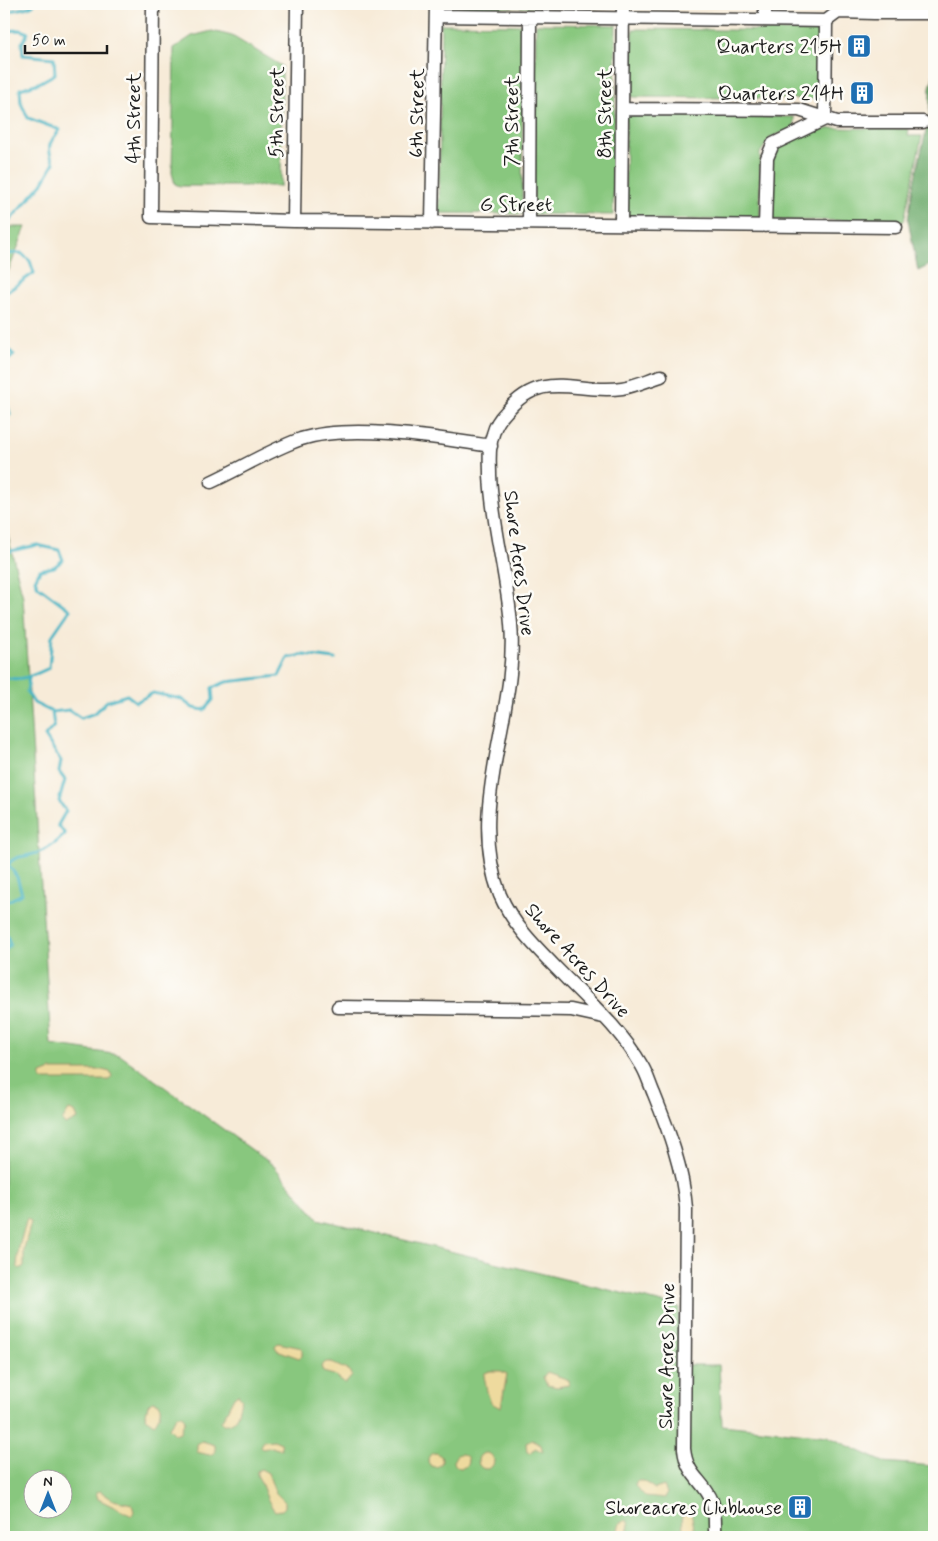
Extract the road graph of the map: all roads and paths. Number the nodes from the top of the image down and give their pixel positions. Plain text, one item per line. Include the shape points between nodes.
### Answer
1 (153, 4) edge
2 (297, 4) edge
3 (623, 4) edge
4 (765, 4) edge
5 (889, 4) edge
6 (844, 8) edge
7 (871, 8) edge
8 (436, 10) edge
9 (934, 13) edge
10 (530, 18) junction
11 (623, 19) junction
12 (765, 20) junction
13 (826, 21) junction
14 (623, 109) junction
15 (824, 119) junction
16 (923, 122) dead end
17 (151, 202) joint
18 (294, 221) junction
19 (432, 223) junction
20 (529, 223) junction
21 (622, 224) junction
22 (765, 226) junction
23 (896, 227) dead end
24 (661, 376) dead end
25 (490, 446) junction
26 (211, 482) dead end
27 (338, 1007) dead end
28 (603, 1017) junction
29 (715, 1537) edge

1 - 17 street, 4th Street
2 - 18 street, 5th Street
3 - 11 street, 8th Street
4 - 12 street
5 - 7 street
6 - 7 street
6 - 13 street
7 - 9 street
8 - 10 street
8 - 19 street, 6th Street
10 - 11 street
10 - 20 street, 7th Street
11 - 12 street
11 - 14 street, 8th Street
12 - 13 street
13 - 15 street
14 - 15 street via 799,110
14 - 21 street, 8th Street
15 - 16 street via 837,122
15 - 22 street via 773,144 767,158
17 - 18 street, G Street via 151,217
18 - 19 street, G Street
19 - 20 street, G Street
20 - 21 street, G Street
21 - 22 street, G Street
22 - 23 street, G Street
24 - 25 street, Shore Acres Drive via 622,388 570,384 535,390 517,399 504,414
25 - 26 street via 418,436 325,434 301,439
25 - 28 street, Shore Acres Drive via 491,494 511,623 512,651 492,770 489,831 493,869 501,896 518,926
27 - 28 street via 571,1010
28 - 29 street, Shore Acres Drive via 643,1066 666,1123 684,1182 685,1464 712,1501

